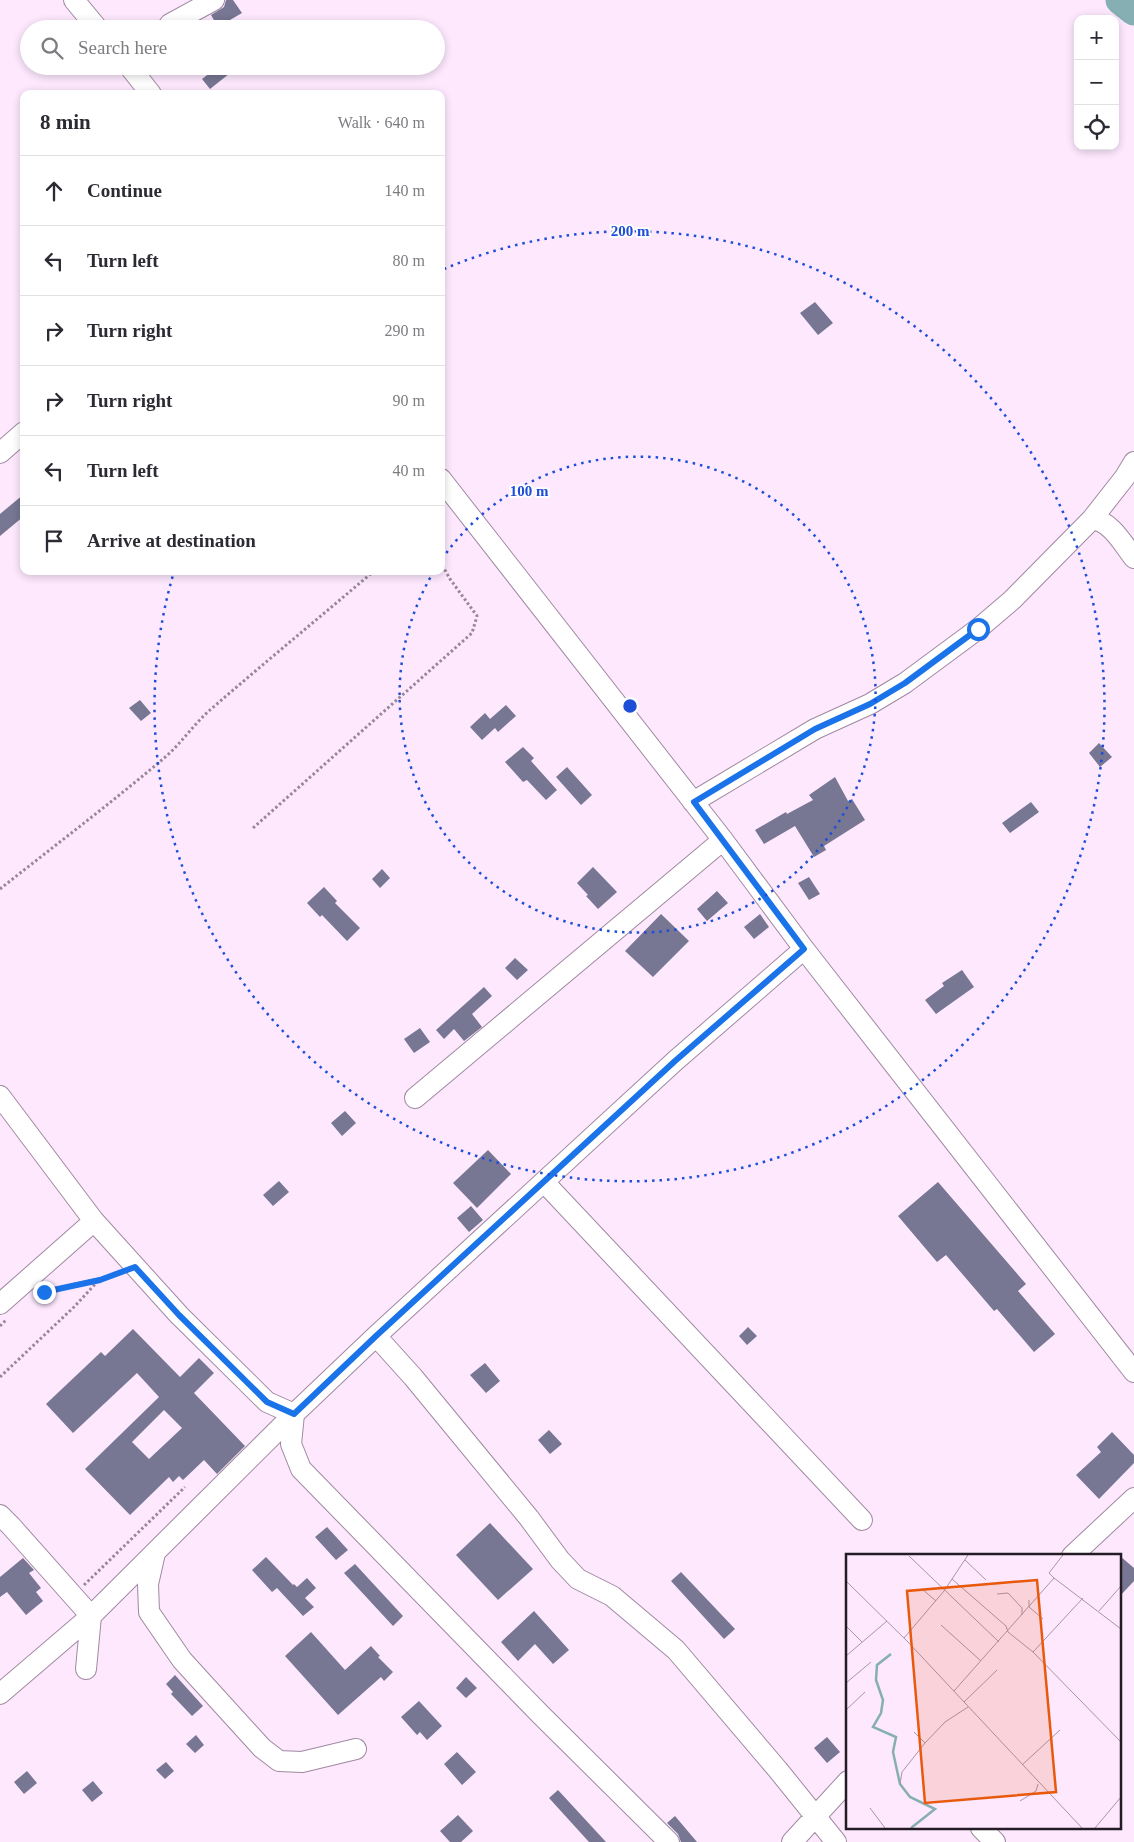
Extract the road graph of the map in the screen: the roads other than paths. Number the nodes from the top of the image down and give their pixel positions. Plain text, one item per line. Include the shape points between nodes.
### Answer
1 (74, 0) edge
2 (214, 0) edge
3 (91, 20) edge
4 (177, 20) edge
5 (20, 436) edge
6 (0, 453) edge
7 (1134, 462) edge
8 (445, 484) edge
9 (1092, 519) junction
10 (1134, 558) edge
11 (694, 802) junction
12 (723, 840) junction
13 (804, 949) junction
14 (0, 1096) edge
15 (415, 1098) dead end
16 (544, 1182) junction
17 (94, 1221) junction
18 (6, 1309) edge
19 (376, 1336) junction
20 (1134, 1372) edge
21 (294, 1414) junction
22 (1134, 1498) edge
23 (0, 1515) edge
24 (862, 1520) dead end
25 (155, 1553) junction
26 (1074, 1554) edge
27 (91, 1616) junction
28 (86, 1669) dead end
29 (0, 1694) edge
30 (356, 1749) dead end
31 (846, 1783) edge
32 (815, 1816) junction
33 (983, 1830) edge
34 (669, 1842) edge
35 (792, 1842) edge
36 (836, 1842) edge
37 (995, 1842) edge

1 - 3 street
2 - 4 street
5 - 6 street
7 - 9 street
8 - 11 street
9 - 10 street via 1102,521 1114,532
9 - 11 street via 1012,600 905,683 870,704 815,729
11 - 12 street
12 - 13 street
12 - 15 street
13 - 16 street via 675,1061
13 - 20 street
14 - 17 street
16 - 19 street
16 - 24 street
17 - 18 street
17 - 21 street via 179,1315 267,1402
19 - 21 street
19 - 32 street via 529,1518 560,1560 578,1579 612,1596 676,1650
21 - 25 street
21 - 34 street via 291,1444 301,1469
22 - 26 street
23 - 27 street
25 - 27 street
25 - 30 street via 148,1584 149,1612 182,1660 262,1748 278,1761 302,1762
27 - 28 street
27 - 29 street
31 - 32 street
32 - 35 street
32 - 36 street
33 - 37 street

